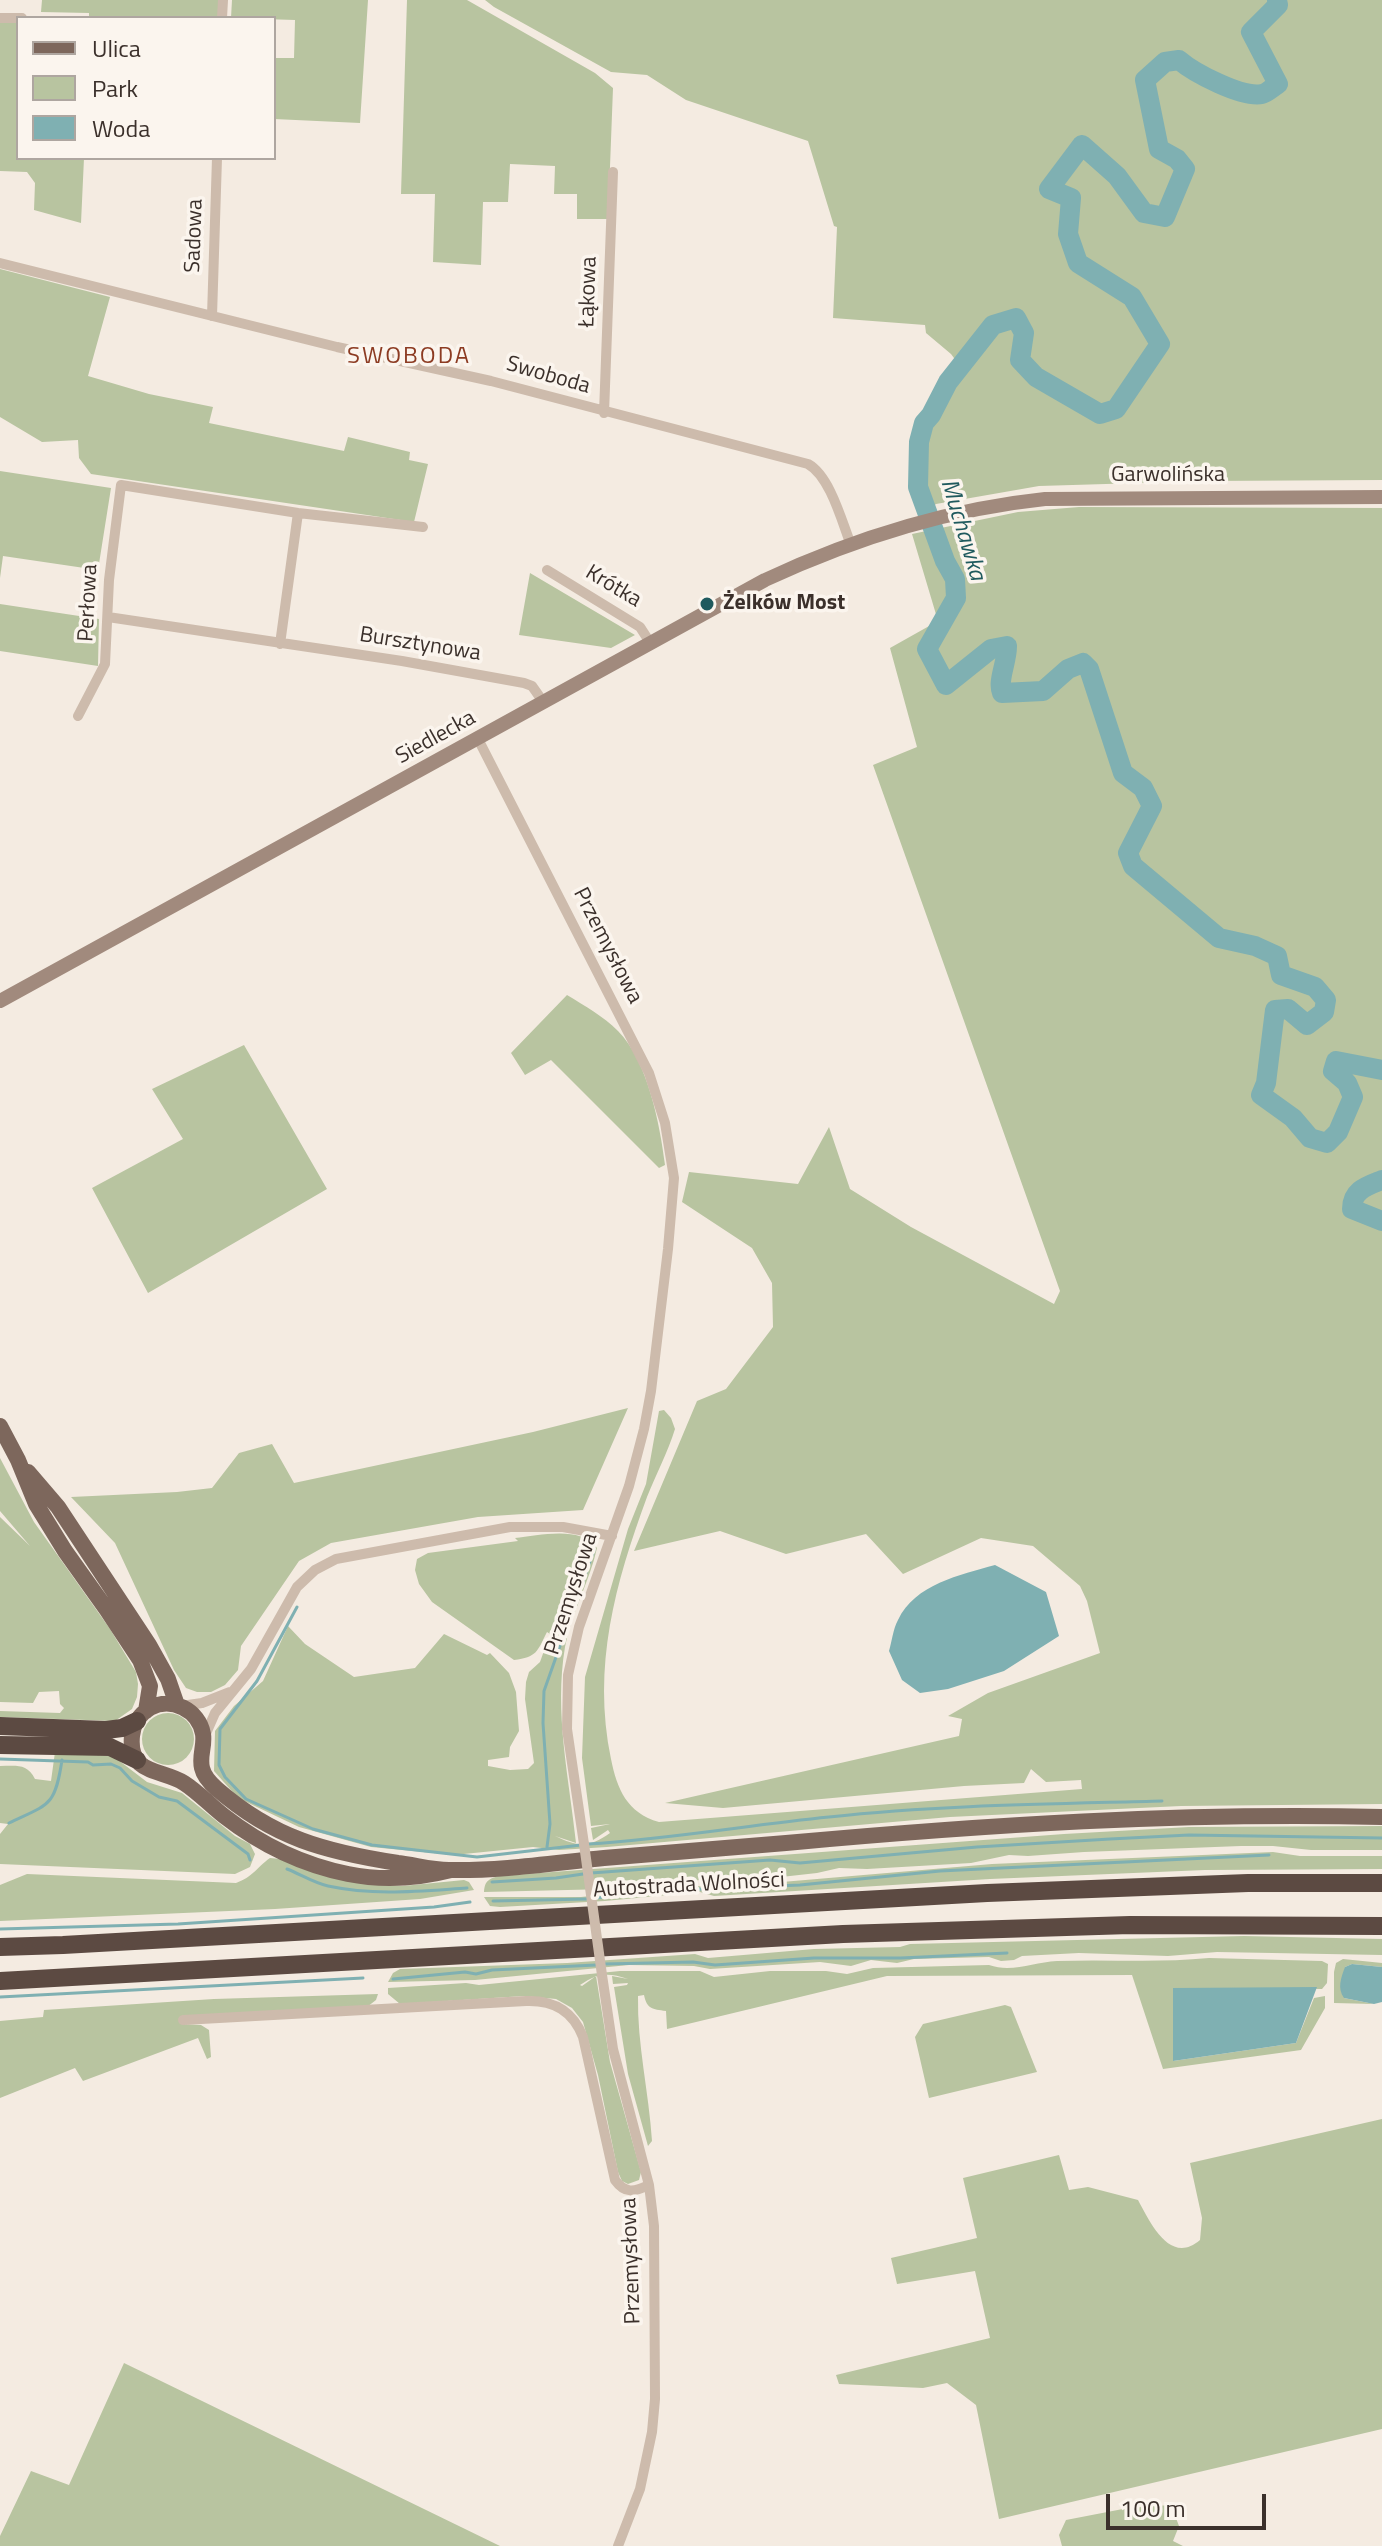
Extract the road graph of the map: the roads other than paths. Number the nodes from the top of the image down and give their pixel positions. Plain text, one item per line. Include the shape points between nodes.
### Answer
1 (217, 160) edge
2 (613, 172) dead end
3 (0, 263) edge
4 (212, 316) junction
5 (604, 413) junction
6 (1382, 497) edge
7 (298, 513) junction
8 (423, 527) dead end
9 (900, 529) joint
10 (851, 545) junction
11 (547, 570) dead end
12 (108, 617) junction
13 (280, 644) junction
14 (651, 644) junction
15 (544, 703) junction
16 (78, 716) dead end
17 (478, 739) junction
18 (0, 1001) edge
19 (0, 1426) edge
20 (18, 1460) junction
21 (612, 1536) junction
22 (232, 1691) junction
23 (179, 1706) junction
24 (141, 1716) junction
25 (0, 1726) edge
26 (0, 1745) edge
27 (202, 1747) junction
28 (137, 1760) junction
29 (166, 1776) junction
30 (1382, 1817) edge
31 (451, 1870) junction
32 (1382, 1883) edge
33 (1382, 1926) edge
34 (0, 1947) edge
35 (0, 1981) edge
36 (183, 2020) dead end
37 (649, 2185) junction
38 (618, 2546) edge

1 - 4 street, Sadowa
2 - 5 street, Łąkowa
3 - 4 street, Swoboda
4 - 5 street, Swoboda
5 - 10 street, Swoboda via 813,467 825,480
6 - 9 main road, Garwolińska via 1059,499 1007,503
7 - 8 street
7 - 12 street, Perłowa via 121,485
7 - 13 street
9 - 10 main road, Siedlecka
10 - 14 main road, Siedlecka via 765,580
11 - 14 street, Krótka via 640,627
12 - 13 street, Bursztynowa
12 - 16 street, Perłowa via 105,664
13 - 15 street, Bursztynowa via 524,683
14 - 15 main road, Siedlecka
15 - 17 main road, Siedlecka
17 - 18 main road, Siedlecka
17 - 21 street, Przemysłowa via 649,1073 669,1142 673,1192 651,1391
19 - 20 main road
20 - 23 main road via 58,1507 116,1593
20 - 24 main road via 43,1516 140,1660 150,1686
21 - 22 street via 563,1527 510,1527 336,1559 297,1587 251,1669
21 - 37 street, Przemysłowa, bridge via 579,1627 568,1675 567,1729 619,2074
22 - 23 street
22 - 27 street via 215,1713
23 - 24 main road via 157,1705
23 - 27 main road via 198,1720
24 - 25 highway via 122,1728 106,1730
24 - 28 main road via 131,1740
26 - 28 highway via 110,1747
27 - 29 main road via 190,1768
27 - 31 main road via 202,1767 216,1789 288,1835 354,1857
28 - 29 main road
29 - 31 main road via 294,1858 347,1874 397,1880
30 - 31 main road via 1064,1824
32 - 34 highway, Autostrada Wolności via 987,1893
33 - 35 highway via 858,1933
36 - 37 street via 549,2003 580,2028 615,2180 622,2189 636,2192
37 - 38 street, Przemysłowa via 655,2399 640,2489

